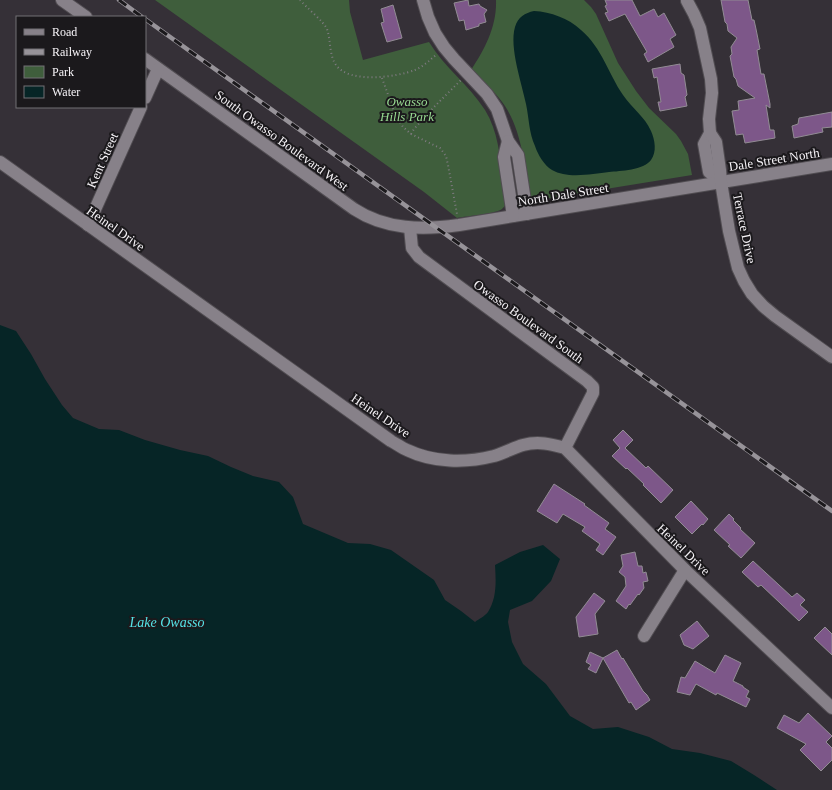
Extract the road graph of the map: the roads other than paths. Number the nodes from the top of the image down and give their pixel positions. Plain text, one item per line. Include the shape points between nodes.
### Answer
1 (62, 0) edge
2 (423, 0) edge
3 (687, 0) edge
4 (85, 16) edge
5 (146, 60) edge
6 (158, 68) junction
7 (146, 96) edge
8 (141, 108) edge
9 (508, 141) junction
10 (0, 162) edge
11 (832, 164) edge
12 (721, 182) junction
13 (527, 214) junction
14 (513, 216) junction
15 (88, 225) junction
16 (410, 228) junction
17 (832, 357) edge
18 (565, 448) junction
19 (685, 570) junction
20 (644, 636) dead end
21 (832, 708) edge

1 - 4 street
2 - 9 street via 435,33 444,47 486,94 496,109
3 - 12 street via 700,28 712,88 710,133 704,144 708,172
5 - 6 street, South Owasso Boulevard West
6 - 7 street
6 - 16 street, South Owasso Boulevard West via 358,211 385,224
8 - 15 street, Kent Street
9 - 13 street via 518,155
9 - 14 street via 504,157
10 - 15 street, Heinel Drive
11 - 12 street, Dale Street North
12 - 13 street, North Dale Street
12 - 17 street, Terrace Drive via 728,231 738,268 752,294 775,316
13 - 14 street, North Dale Street
14 - 16 street, North Dale Street via 459,225
15 - 18 street, Heinel Drive via 391,441 408,450 424,456 460,461 491,457 537,443
16 - 18 street, Owasso Boulevard South via 412,248 419,257 593,387 593,393
18 - 19 street, Heinel Drive
19 - 20 street
19 - 21 street, Heinel Drive

